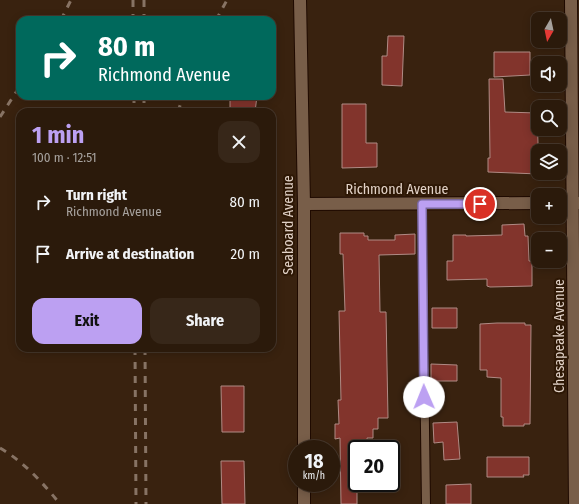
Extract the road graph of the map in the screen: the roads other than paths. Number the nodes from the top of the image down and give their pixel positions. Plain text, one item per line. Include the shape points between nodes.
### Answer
1 (300, 0) edge
2 (571, 0) edge
3 (531, 203) edge
4 (576, 203) edge
5 (304, 204) junction
6 (422, 204) junction
7 (304, 440) edge
8 (304, 492) edge
9 (304, 504) edge
10 (426, 504) edge
11 (575, 504) edge

1 - 5 street, Seaboard Avenue
2 - 4 street, Chesapeake Avenue
3 - 6 street, Richmond Avenue
4 - 11 street, Chesapeake Avenue
5 - 6 street, Richmond Avenue
5 - 7 street, Seaboard Avenue
6 - 10 lane
8 - 9 street

